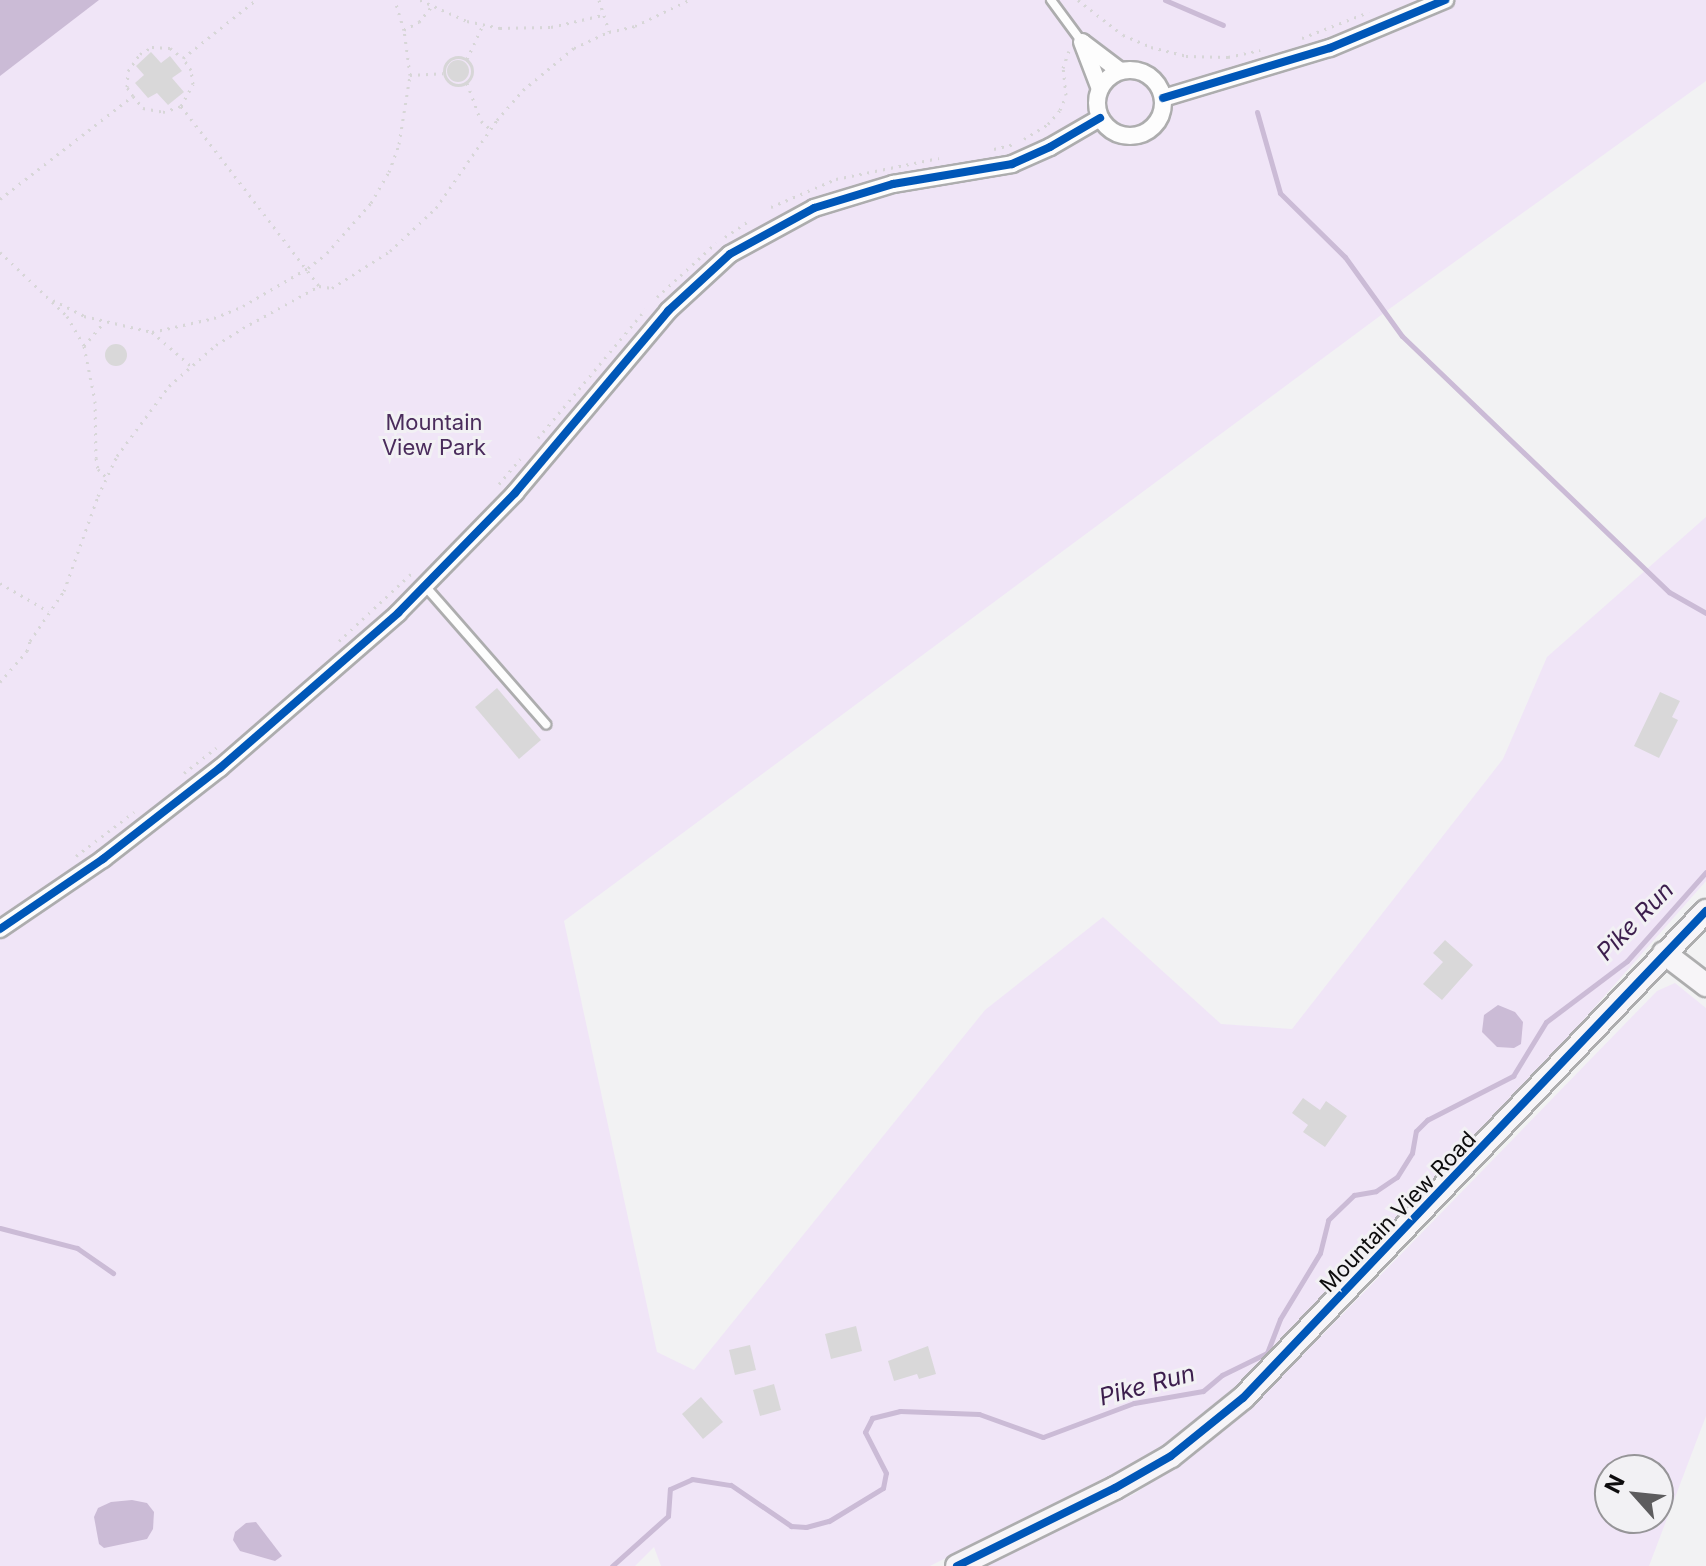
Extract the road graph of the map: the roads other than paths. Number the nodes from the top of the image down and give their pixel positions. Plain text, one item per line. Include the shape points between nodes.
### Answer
1 (1051, 0) edge
2 (1445, 0) edge
3 (1078, 45) junction
4 (1120, 71) junction
5 (1100, 89) junction
6 (1163, 98) junction
7 (1100, 118) junction
8 (425, 586) junction
9 (546, 724) dead end
10 (1706, 911) edge
11 (0, 929) edge
12 (1664, 953) junction
13 (1706, 985) edge
14 (957, 1566) edge

1 - 3 lane
2 - 6 street via 1330,48
3 - 4 street
3 - 5 street
4 - 5 street
4 - 6 street via 1148,75
5 - 7 street
6 - 7 street via 1156,124 1140,135 1120,135
7 - 8 street via 1012,164 893,184 814,208 730,254 668,311 515,493
8 - 9 lane
8 - 11 street via 220,768 103,859
10 - 12 street, Mountain View Road
12 - 13 street
12 - 14 street, Mountain View Road via 1243,1398 1171,1456

